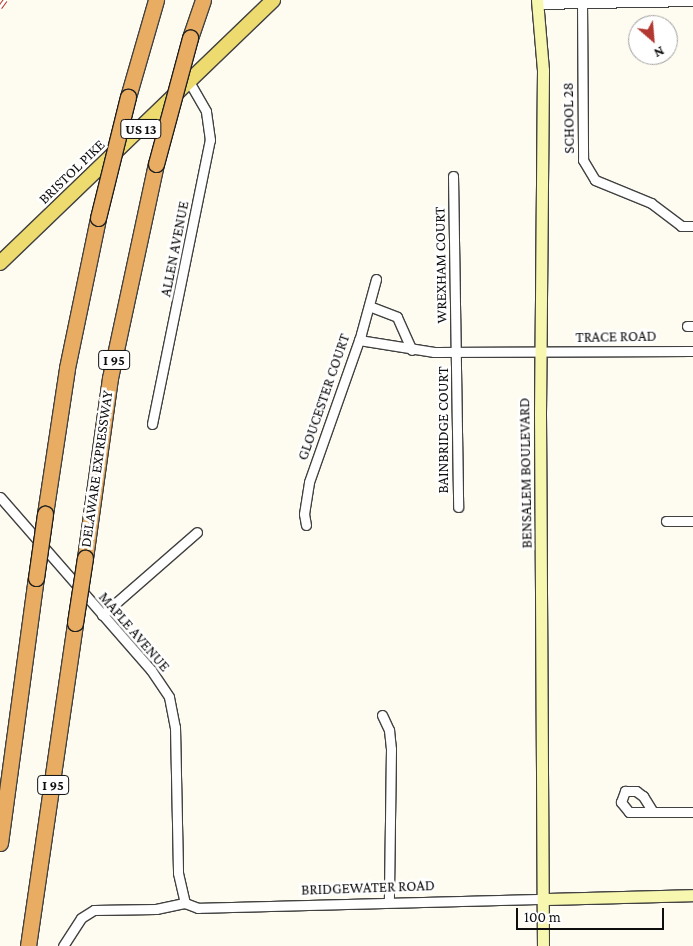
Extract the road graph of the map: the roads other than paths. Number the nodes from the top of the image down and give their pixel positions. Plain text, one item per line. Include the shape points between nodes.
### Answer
1 (156, 0) edge
2 (203, 0) edge
3 (273, 0) edge
4 (537, 2) edge
5 (582, 2) junction
6 (693, 2) edge
7 (190, 83) junction
8 (453, 176) dead end
9 (693, 226) edge
10 (0, 263) edge
11 (376, 279) dead end
12 (369, 306) junction
13 (359, 340) junction
14 (412, 350) junction
15 (693, 351) edge
16 (457, 352) junction
17 (540, 354) junction
18 (152, 424) dead end
19 (0, 497) edge
20 (458, 507) dead end
21 (666, 521) dead end
22 (693, 521) edge
23 (306, 525) dead end
24 (197, 532) dead end
25 (102, 615) junction
26 (382, 715) dead end
27 (654, 812) dead end
28 (693, 812) edge
29 (0, 843) edge
30 (693, 896) edge
31 (543, 899) junction
32 (389, 901) junction
33 (185, 903) junction
34 (28, 946) edge
35 (62, 946) edge
36 (543, 946) edge

1 - 29 highway, bridge via 98,218 67,368
2 - 34 highway, DELAWARE EXPRESSWAY / I 95, bridge via 156,164 110,378
3 - 7 main road, BRISTOL PIKE / US 13
4 - 5 street
4 - 17 main road, BENSALEM BOULEVARD via 543,70
5 - 6 street
5 - 9 street, SCHOOL 28 via 583,160 594,180 651,203 681,226
7 - 10 main road, BRISTOL PIKE / US 13
7 - 18 street, ALLEN AVENUE via 206,111 210,140
8 - 16 street, WREXHAM COURT
11 - 12 street, GLOUCESTER COURT
12 - 13 street, GLOUCESTER COURT
12 - 14 street via 397,317
13 - 14 street, TRACE ROAD
13 - 23 street, GLOUCESTER COURT via 309,482 304,514
14 - 16 street, TRACE ROAD
15 - 17 street, TRACE ROAD via 598,349
16 - 17 street, TRACE ROAD
16 - 20 street, BAINBRIDGE COURT
17 - 31 main road, BENSALEM BOULEVARD
19 - 25 street, MAPLE AVENUE
21 - 22 street
24 - 25 street
25 - 33 street, MAPLE AVENUE via 151,670 169,697 174,727 178,873
26 - 32 street via 389,730 391,749
27 - 28 street
30 - 31 main road, BRIDGEWATER ROAD
31 - 32 street, BRIDGEWATER ROAD
31 - 36 main road, BENSALEM BOULEVARD
32 - 33 street, BRIDGEWATER ROAD via 198,908
33 - 35 street, BRIDGEWATER ROAD via 156,909 89,911

